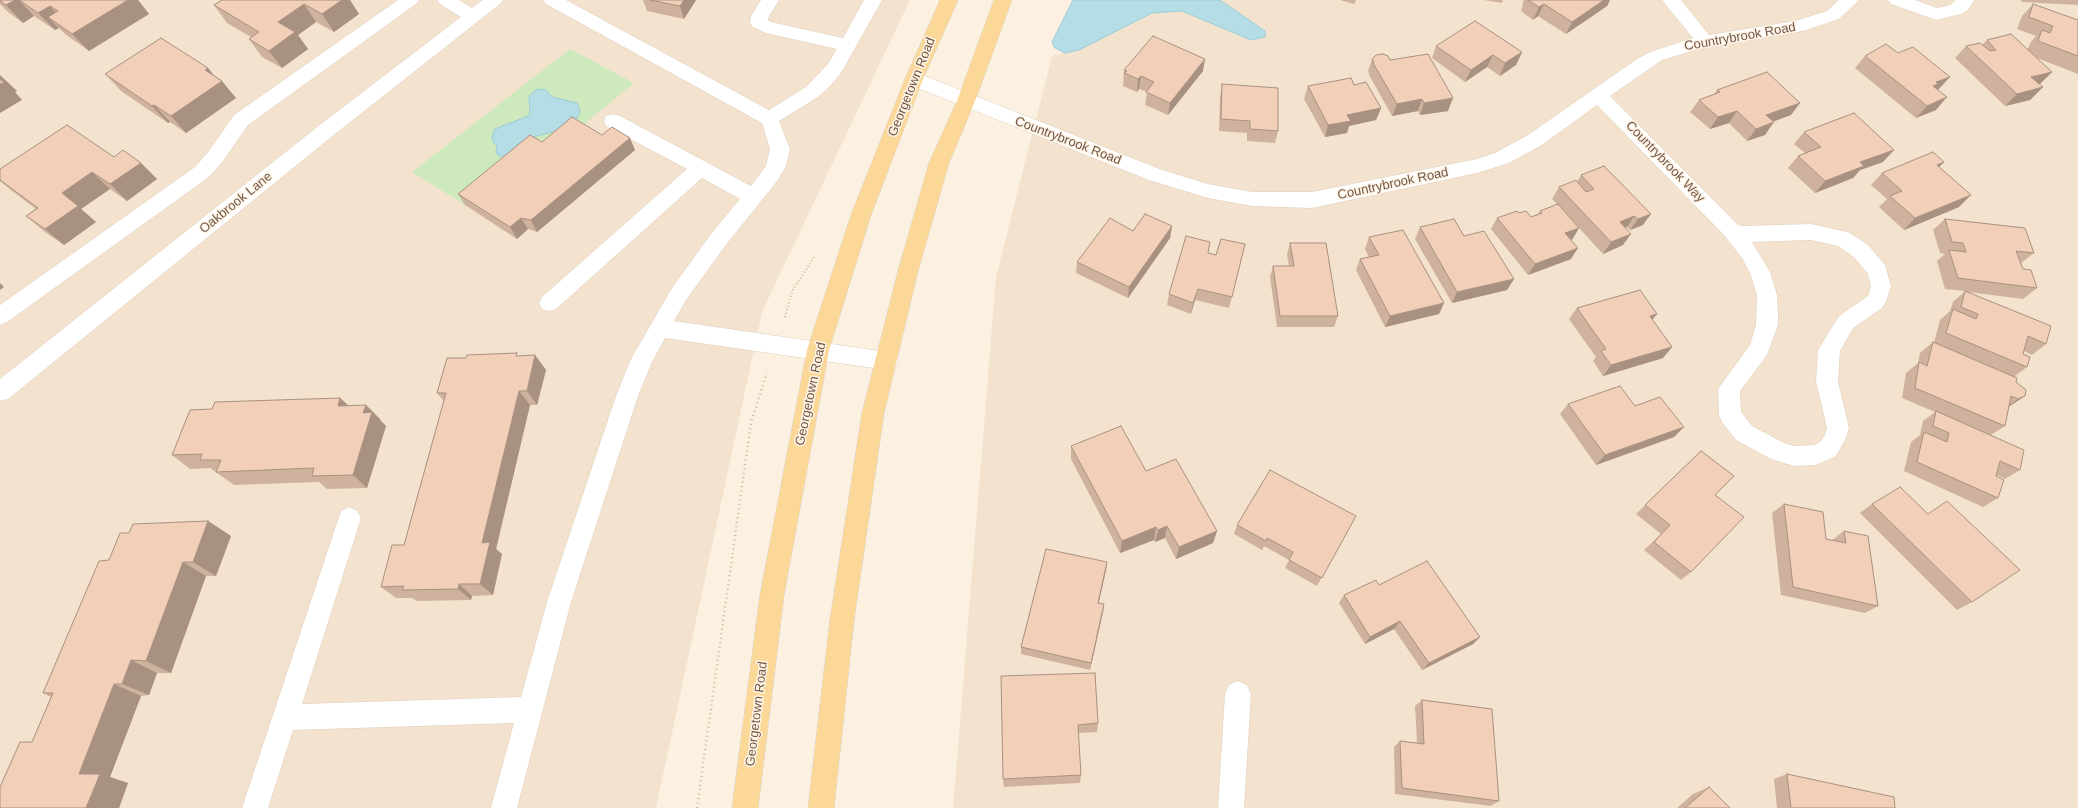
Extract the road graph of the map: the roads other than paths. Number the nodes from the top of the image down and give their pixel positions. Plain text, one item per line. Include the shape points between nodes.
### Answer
1 (410, 0) edge
2 (446, 0) edge
3 (494, 0) edge
4 (552, 0) edge
5 (770, 0) edge
6 (874, 0) edge
7 (949, 0) edge
8 (1003, 0) edge
9 (1671, 0) edge
10 (1850, 0) edge
11 (1897, 0) edge
12 (1965, 0) edge
13 (473, 16) junction
14 (1706, 42) junction
15 (848, 45) junction
16 (914, 78) junction
17 (1598, 95) junction
18 (966, 101) junction
19 (769, 119) junction
20 (613, 121) dead end
21 (701, 168) junction
22 (754, 197) junction
23 (1731, 230) junction
24 (549, 304) dead end
25 (0, 316) edge
26 (659, 328) junction
27 (818, 350) junction
28 (887, 361) junction
29 (0, 392) edge
30 (349, 518) dead end
31 (1238, 694) dead end
32 (529, 710) junction
33 (284, 717) junction
34 (255, 808) edge
35 (504, 808) edge
36 (745, 808) edge
37 (821, 808) edge
38 (1231, 808) edge

1 - 25 street via 241,120 213,161 202,172
2 - 13 street
3 - 13 street, Oakbrook Lane
4 - 19 street
5 - 15 street via 760,16 759,23 766,27
6 - 15 street
7 - 16 main road, Georgetown Road
8 - 18 main road
9 - 14 street
10 - 14 street, Countrybrook Road via 1833,14 1797,27
11 - 12 street via 1936,14 1955,10 1962,6
13 - 29 street, Oakbrook Lane via 321,134
14 - 17 street, Countrybrook Road via 1649,59
15 - 19 street via 824,82
16 - 18 street, Countrybrook Road
16 - 27 main road, Georgetown Road via 861,215
17 - 18 street, Countrybrook Road via 1535,140 1502,158 1477,166 1326,199 1282,201 1252,199 1208,191 1156,175
17 - 23 street, Countrybrook Way
18 - 28 main road via 939,163 908,271
19 - 22 street via 780,149 774,172
20 - 21 street
21 - 22 street
21 - 24 street
22 - 26 street via 700,263
23 - 23 street, Countrybrook Way via 1742,234 1811,232 1843,239 1861,251 1878,271 1881,286 1879,296 1875,302 1846,322 1829,350 1828,382 1838,428 1828,449 1816,455 1794,456 1779,452 1744,433 1730,415 1729,389 1759,349 1768,314 1767,295 1760,272 1750,252
26 - 27 street
26 - 32 street via 642,359 616,427 559,602
27 - 28 street
27 - 36 main road, Georgetown Road via 772,595
28 - 37 main road via 873,413 842,620
30 - 33 street
31 - 38 street
32 - 33 street
32 - 35 street
33 - 34 street

